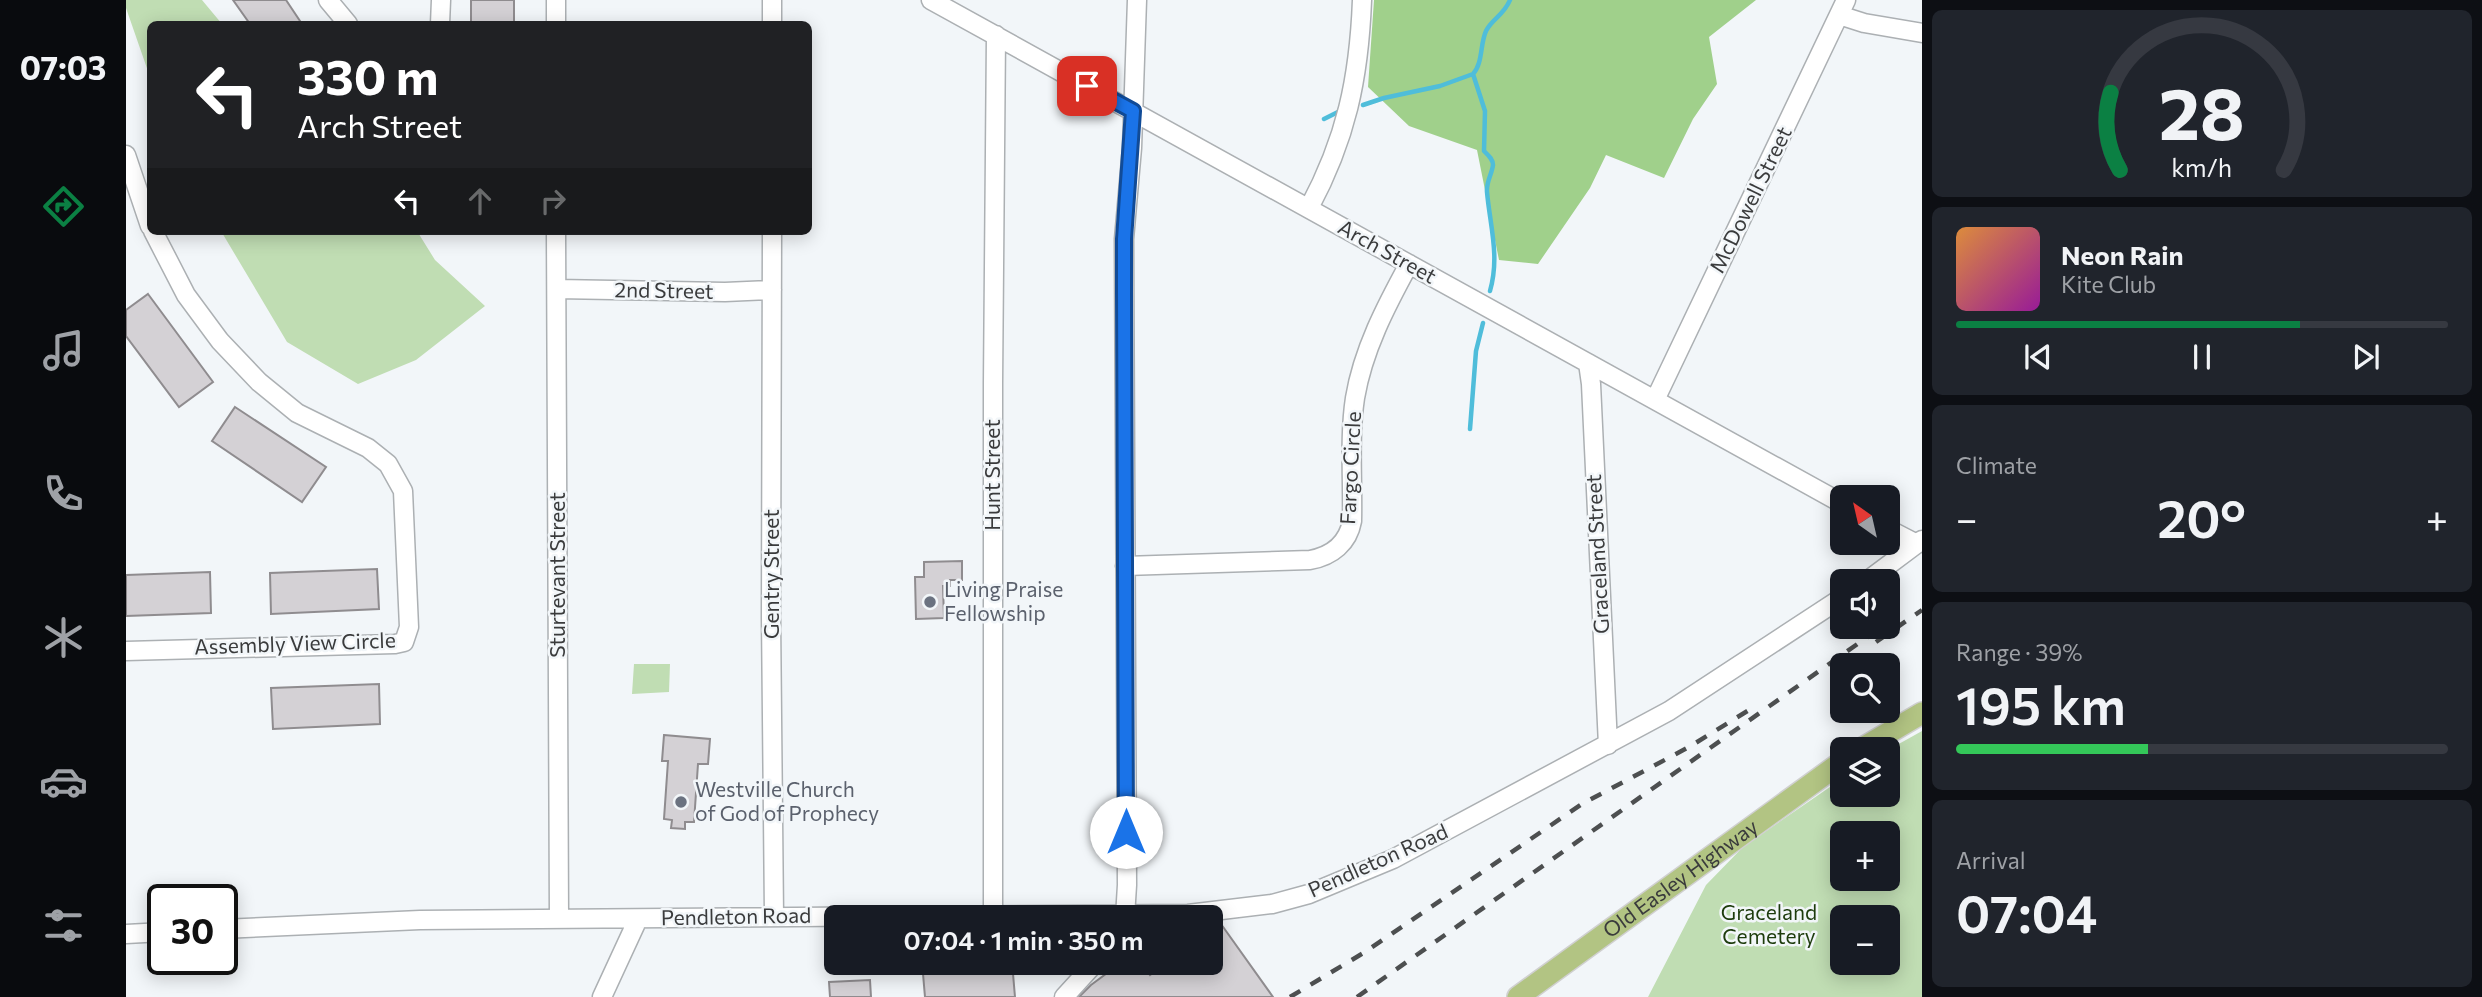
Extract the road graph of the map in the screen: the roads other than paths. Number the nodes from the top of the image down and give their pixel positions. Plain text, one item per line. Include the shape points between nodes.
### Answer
1 (328, 0) edge
2 (441, 0) edge
3 (555, 0) edge
4 (772, 0) edge
5 (931, 0) edge
6 (1137, 0) edge
7 (1362, 0) edge
8 (1842, 8) edge
9 (346, 21) edge
10 (440, 21) edge
11 (556, 21) edge
12 (772, 21) edge
13 (1922, 33) edge
14 (996, 35) junction
15 (1133, 111) junction
16 (126, 155) edge
17 (1310, 208) junction
18 (147, 215) edge
19 (155, 235) edge
20 (556, 235) edge
21 (772, 235) edge
22 (1409, 264) junction
23 (557, 289) junction
24 (772, 290) junction
25 (1588, 363) junction
26 (1655, 400) junction
27 (1830, 497) edge
28 (1900, 534) edge
29 (1919, 542) edge
30 (1125, 566) junction
31 (1883, 569) edge
32 (1830, 606) edge
33 (126, 651) edge
34 (1922, 713) edge
35 (1881, 737) edge
36 (1608, 745) junction
37 (1830, 770) edge
38 (993, 905) edge
39 (1125, 905) edge
40 (1223, 911) edge
41 (774, 916) junction
42 (824, 916) edge
43 (559, 918) junction
44 (638, 919) junction
45 (238, 928) edge
46 (147, 933) edge
47 (126, 934) edge
48 (1084, 975) edge
49 (602, 997) edge
50 (1064, 997) edge
51 (1518, 997) edge

1 - 9 street
2 - 10 street
3 - 11 street
4 - 12 street
5 - 14 street, Arch Street
6 - 15 street
7 - 17 street via 1347,120
8 - 13 street via 1864,23
8 - 26 street, McDowell Street
14 - 15 street, Arch Street
14 - 38 street, Hunt Street
15 - 17 street, Arch Street
15 - 30 street via 1124,239
16 - 18 street, Assembly View Circle
17 - 22 street, Arch Street
19 - 33 street, Assembly View Circle via 186,295 220,341 259,382 296,413 368,448 388,464 403,491 409,627 404,642 395,644
20 - 23 street, Sturtevant Street
21 - 24 street, Gentry Street
22 - 25 street, Arch Street
22 - 30 street, Fargo Circle via 1360,373 1353,419 1352,521 1340,546 1310,560
23 - 24 street, 2nd Street
23 - 43 street, Sturtevant Street
24 - 41 street, Gentry Street
25 - 26 street, Arch Street
25 - 36 street, Graceland Street
26 - 27 street, Arch Street
28 - 29 street
29 - 31 street
30 - 39 street
32 - 36 street, Pendleton Road via 1722,678
34 - 35 main road
36 - 40 street, Pendleton Road via 1393,859 1309,894
37 - 51 main road, Old Easley Highway
41 - 42 street, Pendleton Road
41 - 44 street, Pendleton Road
43 - 44 street, Pendleton Road
43 - 45 street, Pendleton Road
44 - 49 street
46 - 47 street
48 - 50 street

